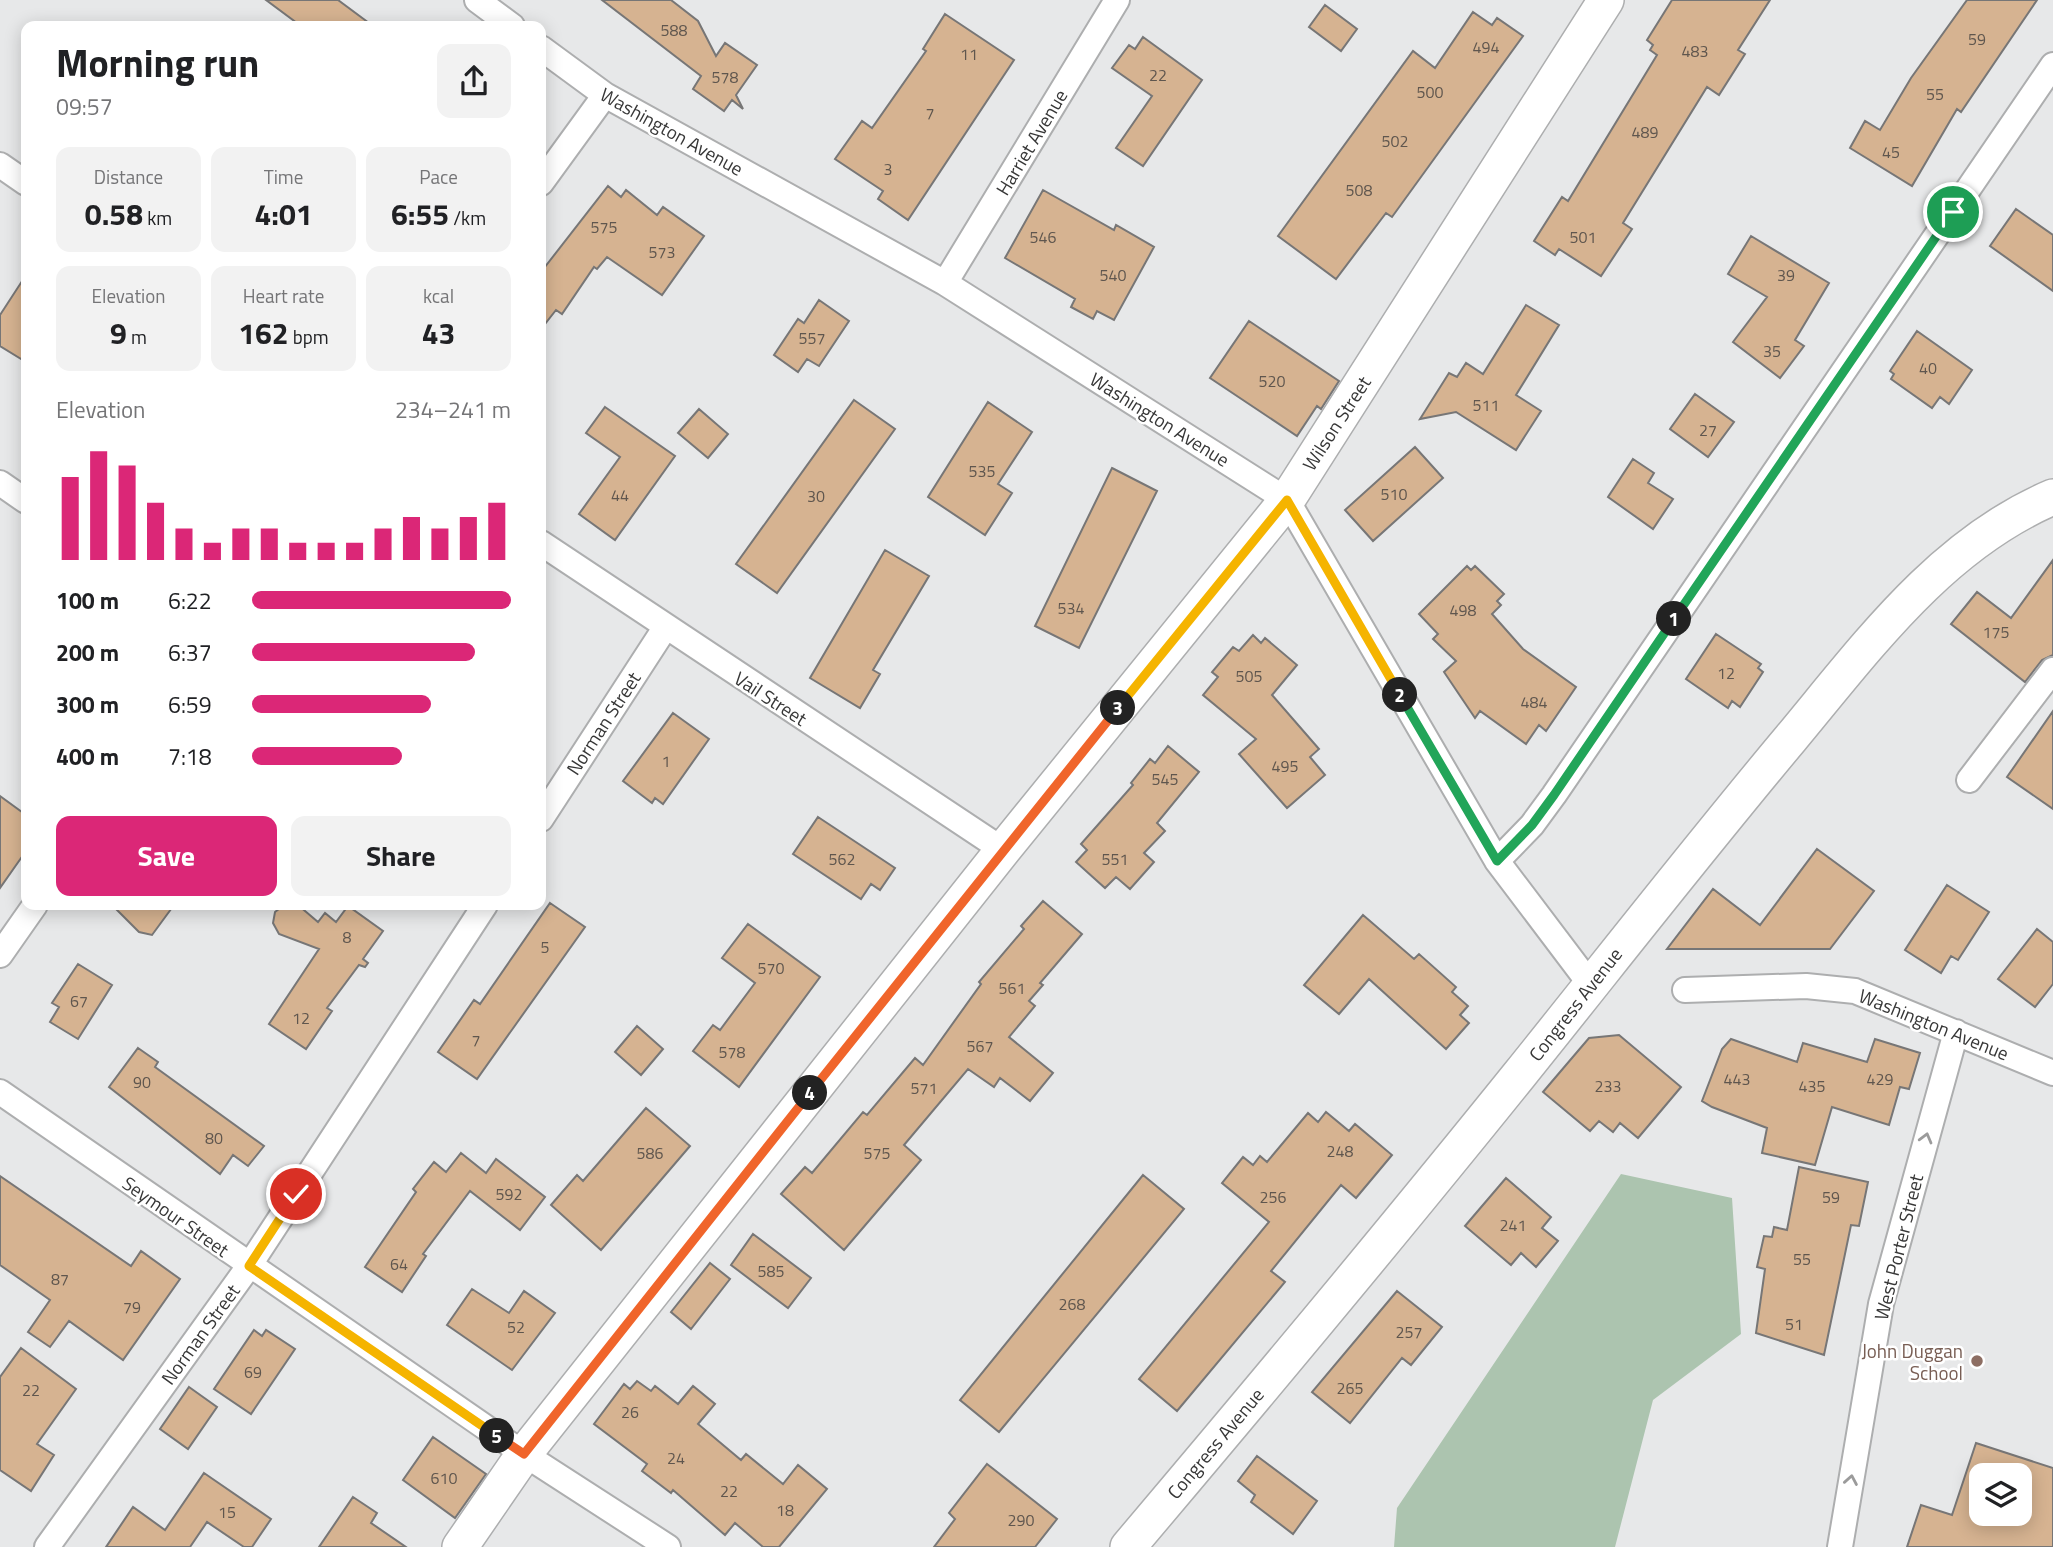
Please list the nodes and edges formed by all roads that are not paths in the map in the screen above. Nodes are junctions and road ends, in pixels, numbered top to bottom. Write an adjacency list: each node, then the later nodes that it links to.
1 (477, 0): 4 (street)
2 (1117, 0): 11 (street, Harriet Avenue)
3 (1596, 3): 15 (street, Wilson Street)
4 (505, 21)
5 (546, 52): 7 (street, Washington Avenue)
6 (2053, 65): 22 (street)
7 (605, 95): 9 (street); 11 (street, Washington Avenue)
8 (0, 164): 10 (street)
9 (546, 176)
10 (21, 179)
11 (945, 283): 15 (street, Washington Avenue)
12 (0, 483): 13 (street)
13 (21, 497)
14 (2053, 497): 26 (street, Congress Avenue)
15 (1287, 500): 21 (street, Wilson Street); 22 (street, Washington Avenue)
16 (546, 546): 17 (street, Vail Street)
17 (665, 628): 20 (street, Norman Street); 21 (street, Vail Street)
18 (2053, 670): 19 (street)
19 (1969, 780)
20 (546, 810)
21 (1003, 850): 32 (street, Wilson Street)
22 (1497, 861): 26 (street, Washington Avenue)
23 (32, 910): 25 (street)
24 (482, 910): 31 (street, Norman Street)
25 (0, 955)
26 (1590, 984): 36 (street, Congress Avenue)
27 (1685, 990): 28 (street, Washington Avenue)
28 (1956, 1032): 29 (street, Washington Avenue); 37 (street, West Porter Street, one-way to 28)
29 (2051, 1069)
30 (0, 1092): 31 (street, Seymour Street)
31 (249, 1266): 32 (street, Seymour Street); 33 (street, Norman Street)
32 (524, 1454): 34 (street, Wilson Street); 35 (street, Seymour Street)
33 (47, 1547)
34 (460, 1547)
35 (668, 1547)
36 (1128, 1547)
37 (1840, 1547)

